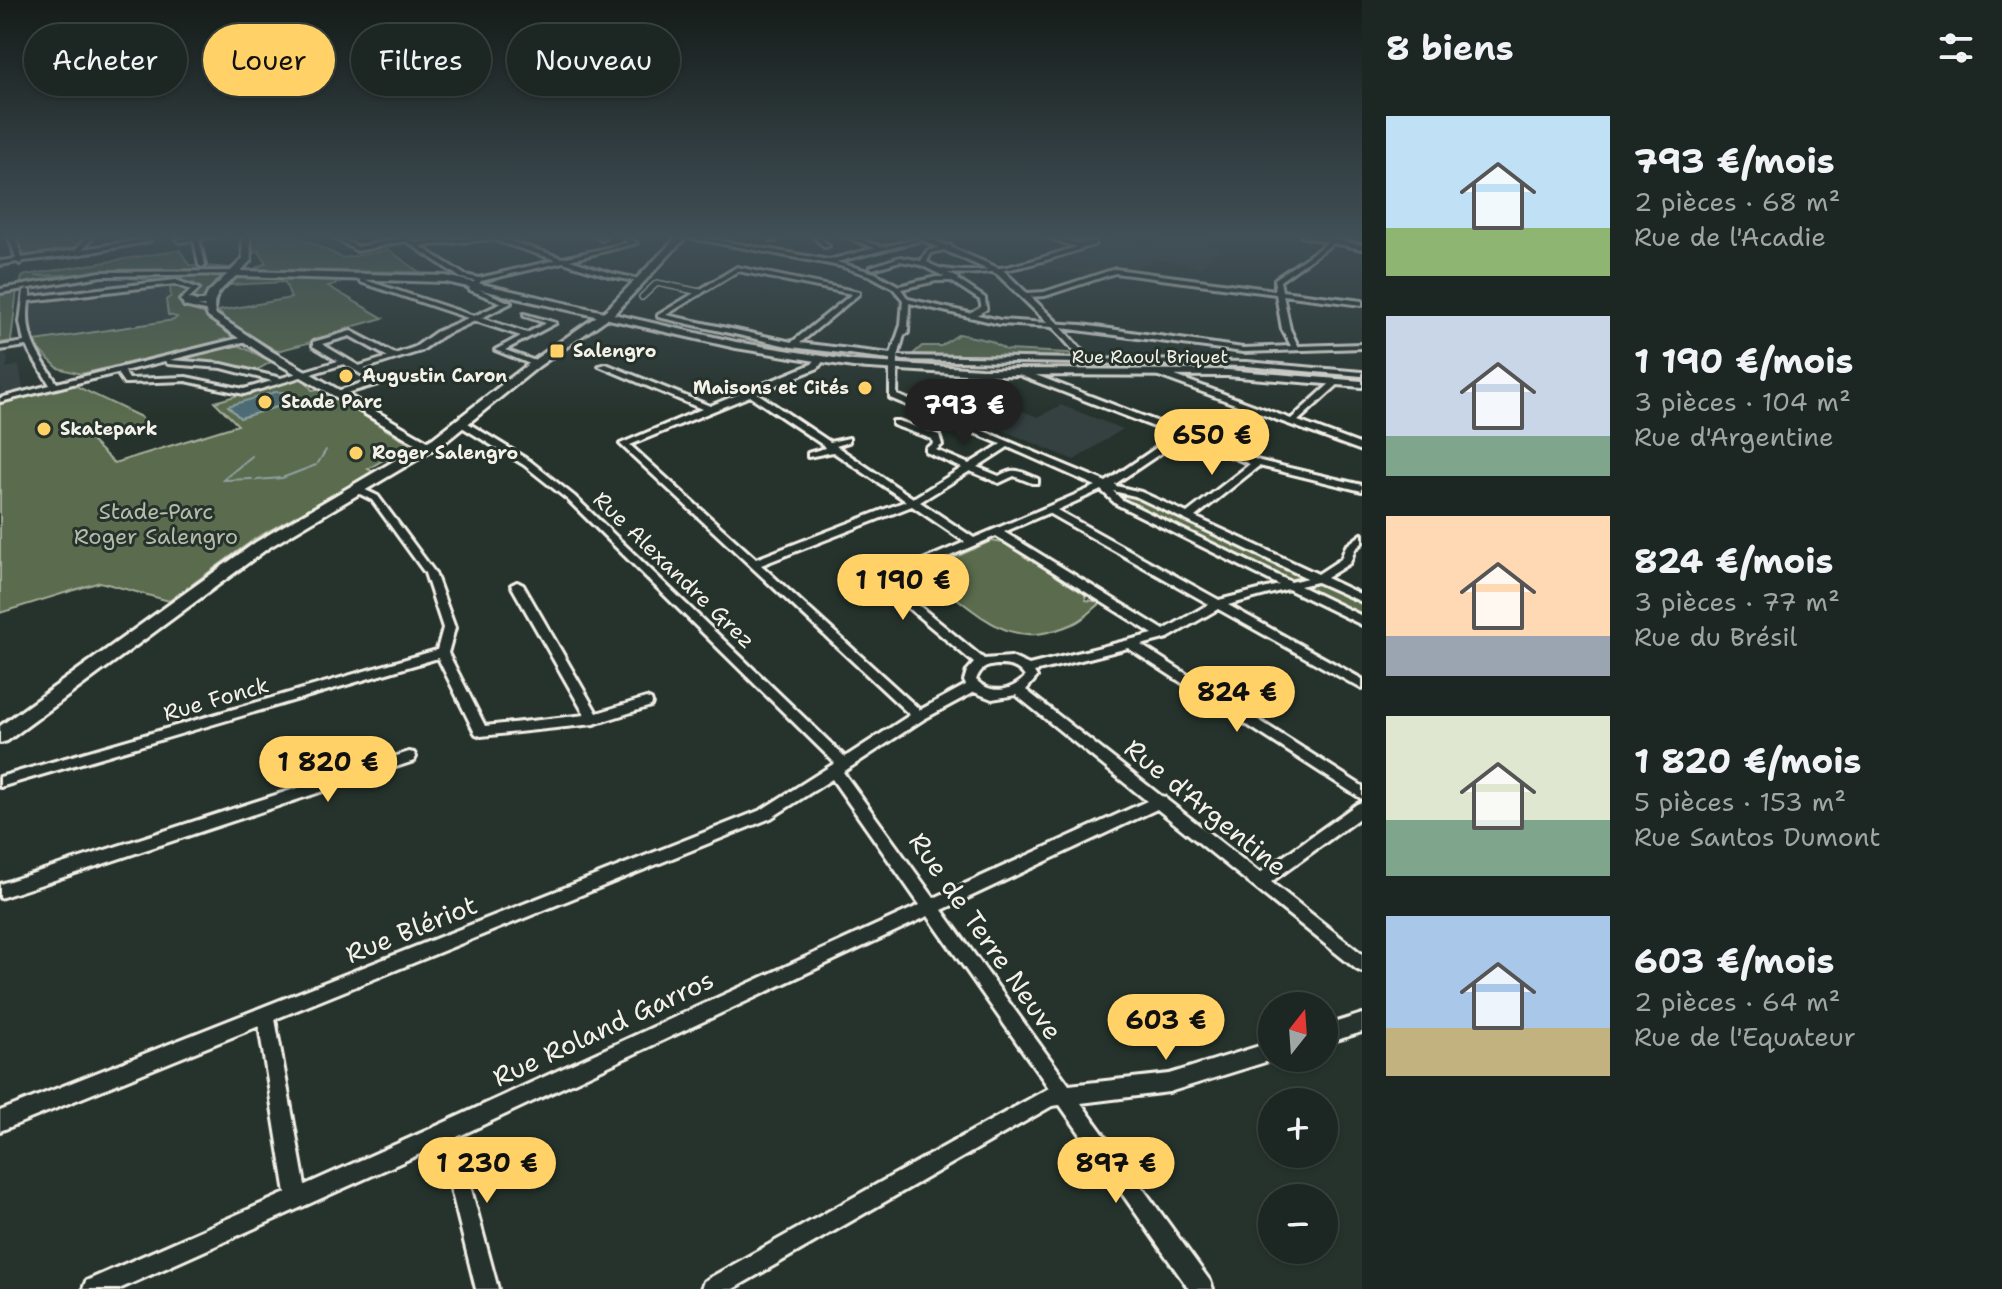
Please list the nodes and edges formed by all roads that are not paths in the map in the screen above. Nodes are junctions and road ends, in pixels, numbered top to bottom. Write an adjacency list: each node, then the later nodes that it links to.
1 (47, 296): 15 (street)
2 (190, 296): 16 (street)
3 (216, 296): 19 (street)
4 (407, 296): 24 (street)
5 (492, 296): 24 (street)
6 (533, 296): 22 (street, Rue Raoul Briquet)
7 (625, 296): 22 (main road)
8 (693, 296): 29 (street)
9 (853, 296): 29 (street)
10 (903, 296): 17 (street)
11 (977, 296): 20 (street)
12 (1028, 296): 25 (street)
13 (1280, 296): 32 (street)
14 (1305, 296): 18 (street)
15 (26, 299): 28 (street)
16 (185, 300): 19 (street)
17 (906, 300): 23 (street); 38 (street)
18 (1362, 303)
19 (208, 306): 27 (street)
20 (984, 308): 23 (street)
21 (526, 315): 26 (street)
22 (607, 315): 34 (street, Rue Raoul Briquet); 39 (main road)
23 (971, 315): 25 (street)
24 (473, 318): 26 (street); 33 (street)
25 (1056, 326): 32 (street); 35 (street)
26 (528, 336): 39 (street)
27 (244, 339): 37 (street); 45 (street)
28 (26, 342): 30 (street); 50 (street)
29 (792, 345): 38 (street)
30 (0, 346)
31 (1362, 346): 32 (street)
32 (1296, 349)
33 (394, 357): 36 (street); 41 (street)
34 (820, 360): 38 (street, Rue Raoul Briquet); 51 (street)
35 (1086, 360): 38 (street); 46 (street)
36 (345, 361): 41 (street); 45 (street)
37 (151, 363): 42 (street); 47 (street)
38 (898, 363): 43 (street, Rue Raoul Briquet); 62 (street)
39 (535, 364): 56 (main road)
40 (603, 366): 55 (street)
41 (358, 369): 52 (street)
42 (119, 370): 47 (street); 50 (street)
43 (1022, 373): 44 (street, Rue Raoul Briquet); 59 (street)
44 (1159, 373): 48 (street, Rue Raoul Briquet); 54 (street)
45 (304, 374): 47 (street); 52 (street)
46 (1362, 374)
47 (283, 381)
48 (1338, 381): 49 (street, Rue Raoul Briquet); 58 (street)
49 (1362, 384)
50 (55, 386): 53 (street)
51 (750, 392): 55 (street); 64 (street)
52 (337, 394): 63 (street)
53 (0, 400)
54 (1251, 408): 58 (street); 61 (street)
55 (704, 410): 79 (street)
56 (460, 422): 63 (main road); 99 (street, Rue Alexandre Grez)
57 (896, 423): 68 (street)
58 (1291, 423): 65 (street)
59 (1181, 435): 61 (street); 70 (street)
60 (846, 440): 64 (street)
61 (1200, 442): 67 (street)
62 (1009, 443): 68 (street); 70 (street)
63 (429, 447): 72 (main road)
64 (830, 447): 66 (street); 73 (street)
65 (1362, 448)
66 (811, 455)
67 (1257, 463): 71 (street); 75 (street)
68 (969, 467): 69 (street); 73 (street)
69 (1035, 481)
70 (1107, 486): 74 (street); 75 (street); 82 (street)
71 (1362, 488)
72 (357, 489): 88 (street); 97 (main road)
73 (913, 502): 78 (street); 79 (street)
74 (1048, 509): 76 (street); 84 (street)
75 (1189, 517): 80 (street)
76 (996, 532): 78 (street); 86 (street)
77 (1362, 537): 80 (street)
78 (973, 542): 89 (street)
79 (753, 564): 95 (street)
80 (1319, 578): 82 (street); 83 (street)
81 (517, 585): 96 (street)
82 (1290, 587): 84 (street); 85 (street)
83 (1362, 599)
84 (1218, 604): 86 (street); 91 (street)
85 (1362, 621)
86 (1164, 635): 87 (street)
87 (1131, 644): 90 (street); 101 (street)
88 (442, 653): 96 (street); 100 (street, Rue Fonck)
89 (982, 663): 90 (street); 92 (street)
90 (1028, 669): 93 (street)
91 (1362, 685)
92 (973, 687): 93 (street); 95 (street, Rue Blériot)
93 (1018, 690): 102 (street, Rue d'Argentine)
94 (646, 703): 96 (street)
95 (919, 716): 99 (street, Rue Blériot)
96 (594, 719)
97 (0, 736)
98 (409, 757): 105 (street)
99 (840, 768): 106 (street, Rue de Terre Neuve); 108 (street, Rue Blériot)
100 (0, 782)
101 (1362, 793)
102 (1160, 801): 104 (street, Rue d'Argentine); 106 (street, Rue Roland Garros)
103 (1362, 808): 104 (street)
104 (1258, 883): 107 (street, Rue d'Argentine)
105 (0, 891)
106 (932, 907): 112 (street, Rue de Terre Neuve); 114 (street, Rue Roland Garros)
107 (1362, 964)
108 (266, 1016): 113 (street, Rue Blériot); 115 (street)
109 (1362, 1023): 110 (street)
110 (1338, 1031)
111 (1258, 1055): 112 (street)
112 (1065, 1095): 118 (street); 119 (street, Rue de Terre Neuve)
113 (0, 1121)
114 (446, 1132): 115 (street, Rue Roland Garros); 117 (street)
115 (297, 1198): 116 (street, Rue Roland Garros)
116 (104, 1287)
117 (487, 1289)
118 (712, 1289)
119 (1202, 1289)

